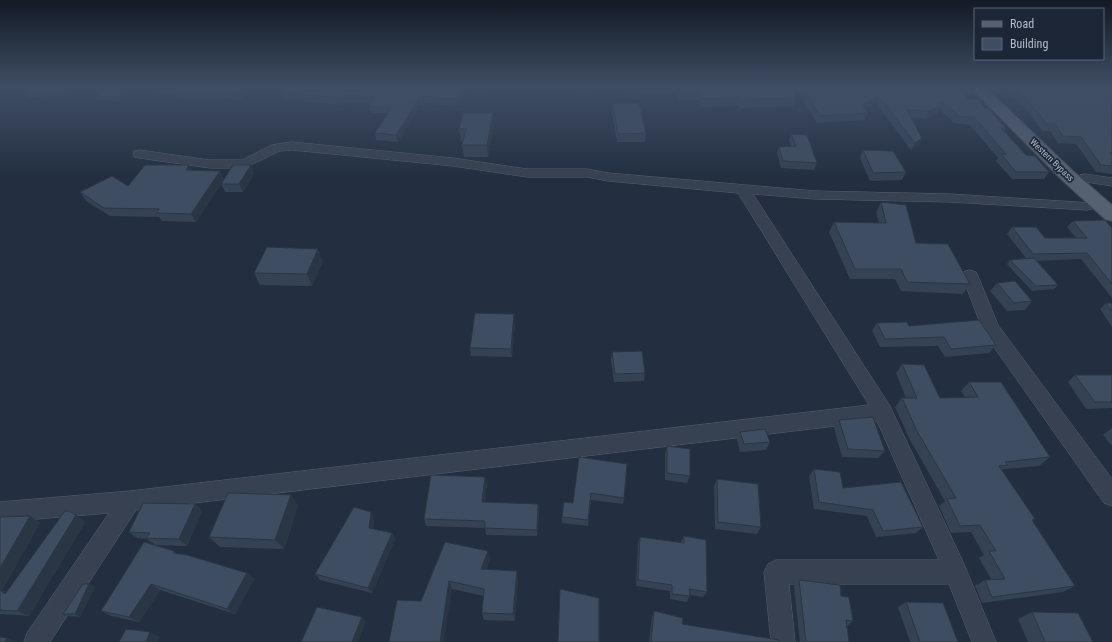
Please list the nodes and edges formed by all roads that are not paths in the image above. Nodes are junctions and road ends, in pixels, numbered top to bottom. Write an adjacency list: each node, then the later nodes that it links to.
1 (1007, 117): 7 (main road, Western Bypass)
2 (139, 154): 5 (street)
3 (1085, 178): 4 (street)
4 (1112, 182)
5 (743, 189): 6 (street); 9 (street)
6 (1087, 206)
7 (1112, 215)
8 (970, 276): 10 (street)
9 (883, 412): 11 (street); 13 (street)
10 (1112, 496)
11 (130, 501): 12 (street); 14 (street)
12 (0, 512)
13 (956, 572): 15 (street); 16 (street)
14 (36, 642)
15 (783, 642)
16 (984, 642)

